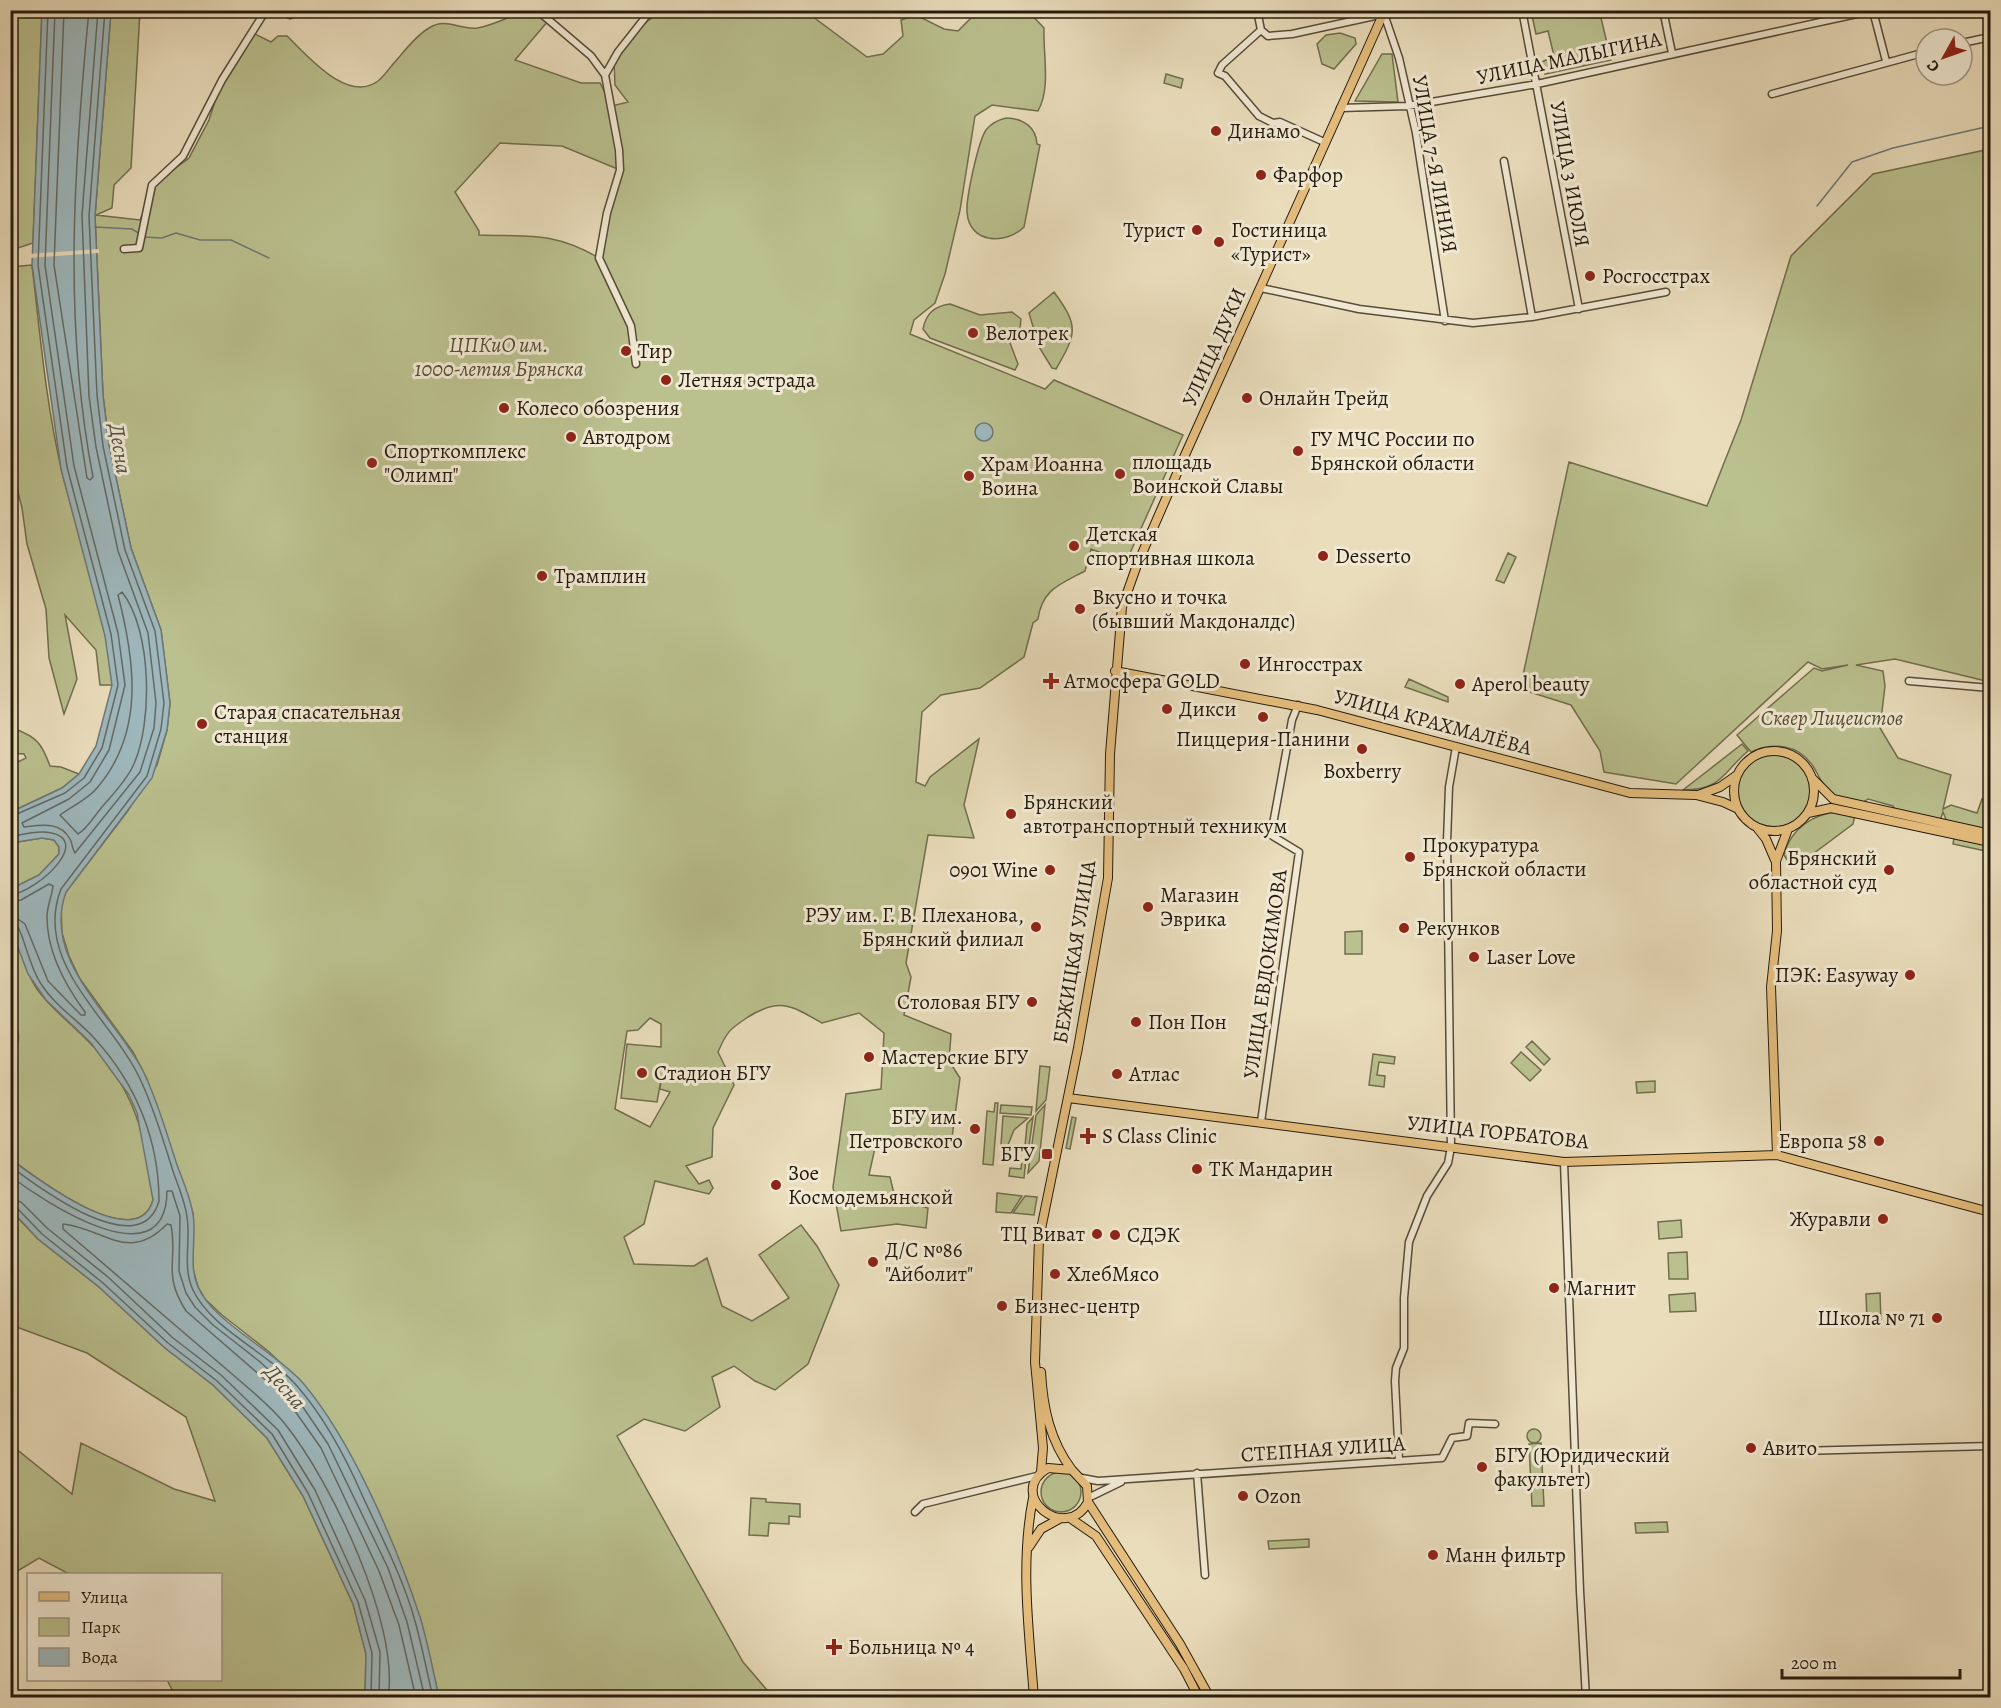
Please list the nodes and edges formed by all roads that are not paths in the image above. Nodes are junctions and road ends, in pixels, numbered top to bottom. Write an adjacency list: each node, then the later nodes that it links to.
1 (266, 10): 24 (street)
2 (284, 10): 3 (street)
3 (300, 10)
4 (537, 10): 17 (street)
5 (651, 10): 17 (street)
6 (1257, 10): 11 (street)
7 (1522, 10): 18 (street, УЛИЦА 3 ИЮЛЯ)
8 (1663, 10): 14 (street)
9 (1874, 11): 14 (street, УЛИЦА МАЛЫГИНА); 16 (street, УЛИЦА МАЛЫГИНА)
10 (1384, 12): 11 (street); 20 (street, УЛИЦА 7-Я ЛИНИЯ); 21 (main road, УЛИЦА ДУКИ)
11 (1261, 30): 22 (street)
12 (1990, 38): 13 (street)
13 (1974, 41)
14 (1672, 53): 18 (street, УЛИЦА МАЛЫГИНА)
15 (1914, 55): 16 (street)
16 (1886, 61): 19 (street)
17 (605, 75): 30 (street)
18 (1537, 84): 20 (street, УЛИЦА МАЛЫГИНА); 27 (street, УЛИЦА 3 ИЮЛЯ)
19 (1772, 94)
20 (1408, 106): 21 (street, УЛИЦА МАЛЫГИНА); 29 (street, УЛИЦА 7-Я ЛИНИЯ)
21 (1340, 108): 22 (main road, УЛИЦА ДУКИ)
22 (1324, 142): 25 (main road, УЛИЦА ДУКИ)
23 (1504, 161): 28 (street)
24 (124, 249)
25 (1261, 288): 29 (street); 31 (main road, УЛИЦА ДУКИ)
26 (1666, 292): 27 (street)
27 (1578, 309): 28 (street)
28 (1532, 317): 29 (street)
29 (1445, 321)
30 (636, 364)
31 (1165, 502): 32 (main road, БЕЖИЦКАЯ УЛИЦА)
32 (1115, 671): 35 (main road, УЛИЦА КРАХМАЛЁВА); 48 (main road, БЕЖИЦКАЯ УЛИЦА)
33 (1909, 681): 34 (street)
34 (1990, 688)
35 (1298, 705): 36 (main road, УЛИЦА КРАХМАЛЁВА); 49 (street, УЛИЦА ЕВДОКИМОВА)
36 (1456, 747): 39 (main road, УЛИЦА КРАХМАЛЁВА); 50 (street)
37 (1737, 775): 38 (main road); 39 (main road); 41 (main road)
38 (1812, 778): 40 (main road); 42 (main road)
39 (1696, 795): 41 (main road, УЛИЦА КРАХМАЛЁВА)
40 (1832, 803): 42 (main road); 45 (main road); 46 (main road)
41 (1738, 809): 43 (main road, УЛИЦА КРАХМАЛЁВА)
42 (1808, 813): 44 (main road)
43 (1757, 828): 44 (main road); 47 (main road, УЛИЦА КРАХМАЛЁВА)
44 (1788, 829): 47 (main road)
45 (1990, 834)
46 (1990, 842)
47 (1776, 861): 51 (main road)
48 (1068, 1098): 49 (main road, УЛИЦА ГОРБАТОВА); 54 (main road, БЕЖИЦКАЯ УЛИЦА)
49 (1262, 1122): 50 (main road, УЛИЦА ГОРБАТОВА)
50 (1451, 1147): 52 (main road, УЛИЦА ГОРБАТОВА); 58 (street)
51 (1777, 1155): 52 (main road, УЛИЦА ГОРБАТОВА); 53 (main road, УЛИЦА ГОРБАТОВА)
52 (1564, 1162): 74 (street)
53 (1990, 1212)
54 (1037, 1304): 59 (main road); 61 (main road)
55 (1495, 1424): 58 (street, СТЕПНАЯ УЛИЦА)
56 (1990, 1446): 57 (street)
57 (1799, 1452)
58 (1399, 1461): 60 (street, СТЕПНАЯ УЛИЦА)
59 (1072, 1470): 61 (main road); 62 (main road)
60 (1197, 1473): 63 (street, СТЕПНАЯ УЛИЦА); 70 (street)
61 (1039, 1474): 64 (street); 65 (main road)
62 (1082, 1478): 63 (street, СТЕПНАЯ УЛИЦА); 66 (main road)
63 (1130, 1478): 66 (street)
64 (1014, 1483): 65 (street); 67 (street)
65 (1033, 1494): 68 (main road); 69 (main road)
66 (1089, 1499): 68 (main road); 73 (main road)
67 (915, 1512)
68 (1066, 1518): 69 (main road); 72 (main road)
69 (1028, 1554): 71 (main road)
70 (1205, 1575)
71 (1034, 1698)
72 (1199, 1698)
73 (1210, 1698)
74 (1587, 1698)

